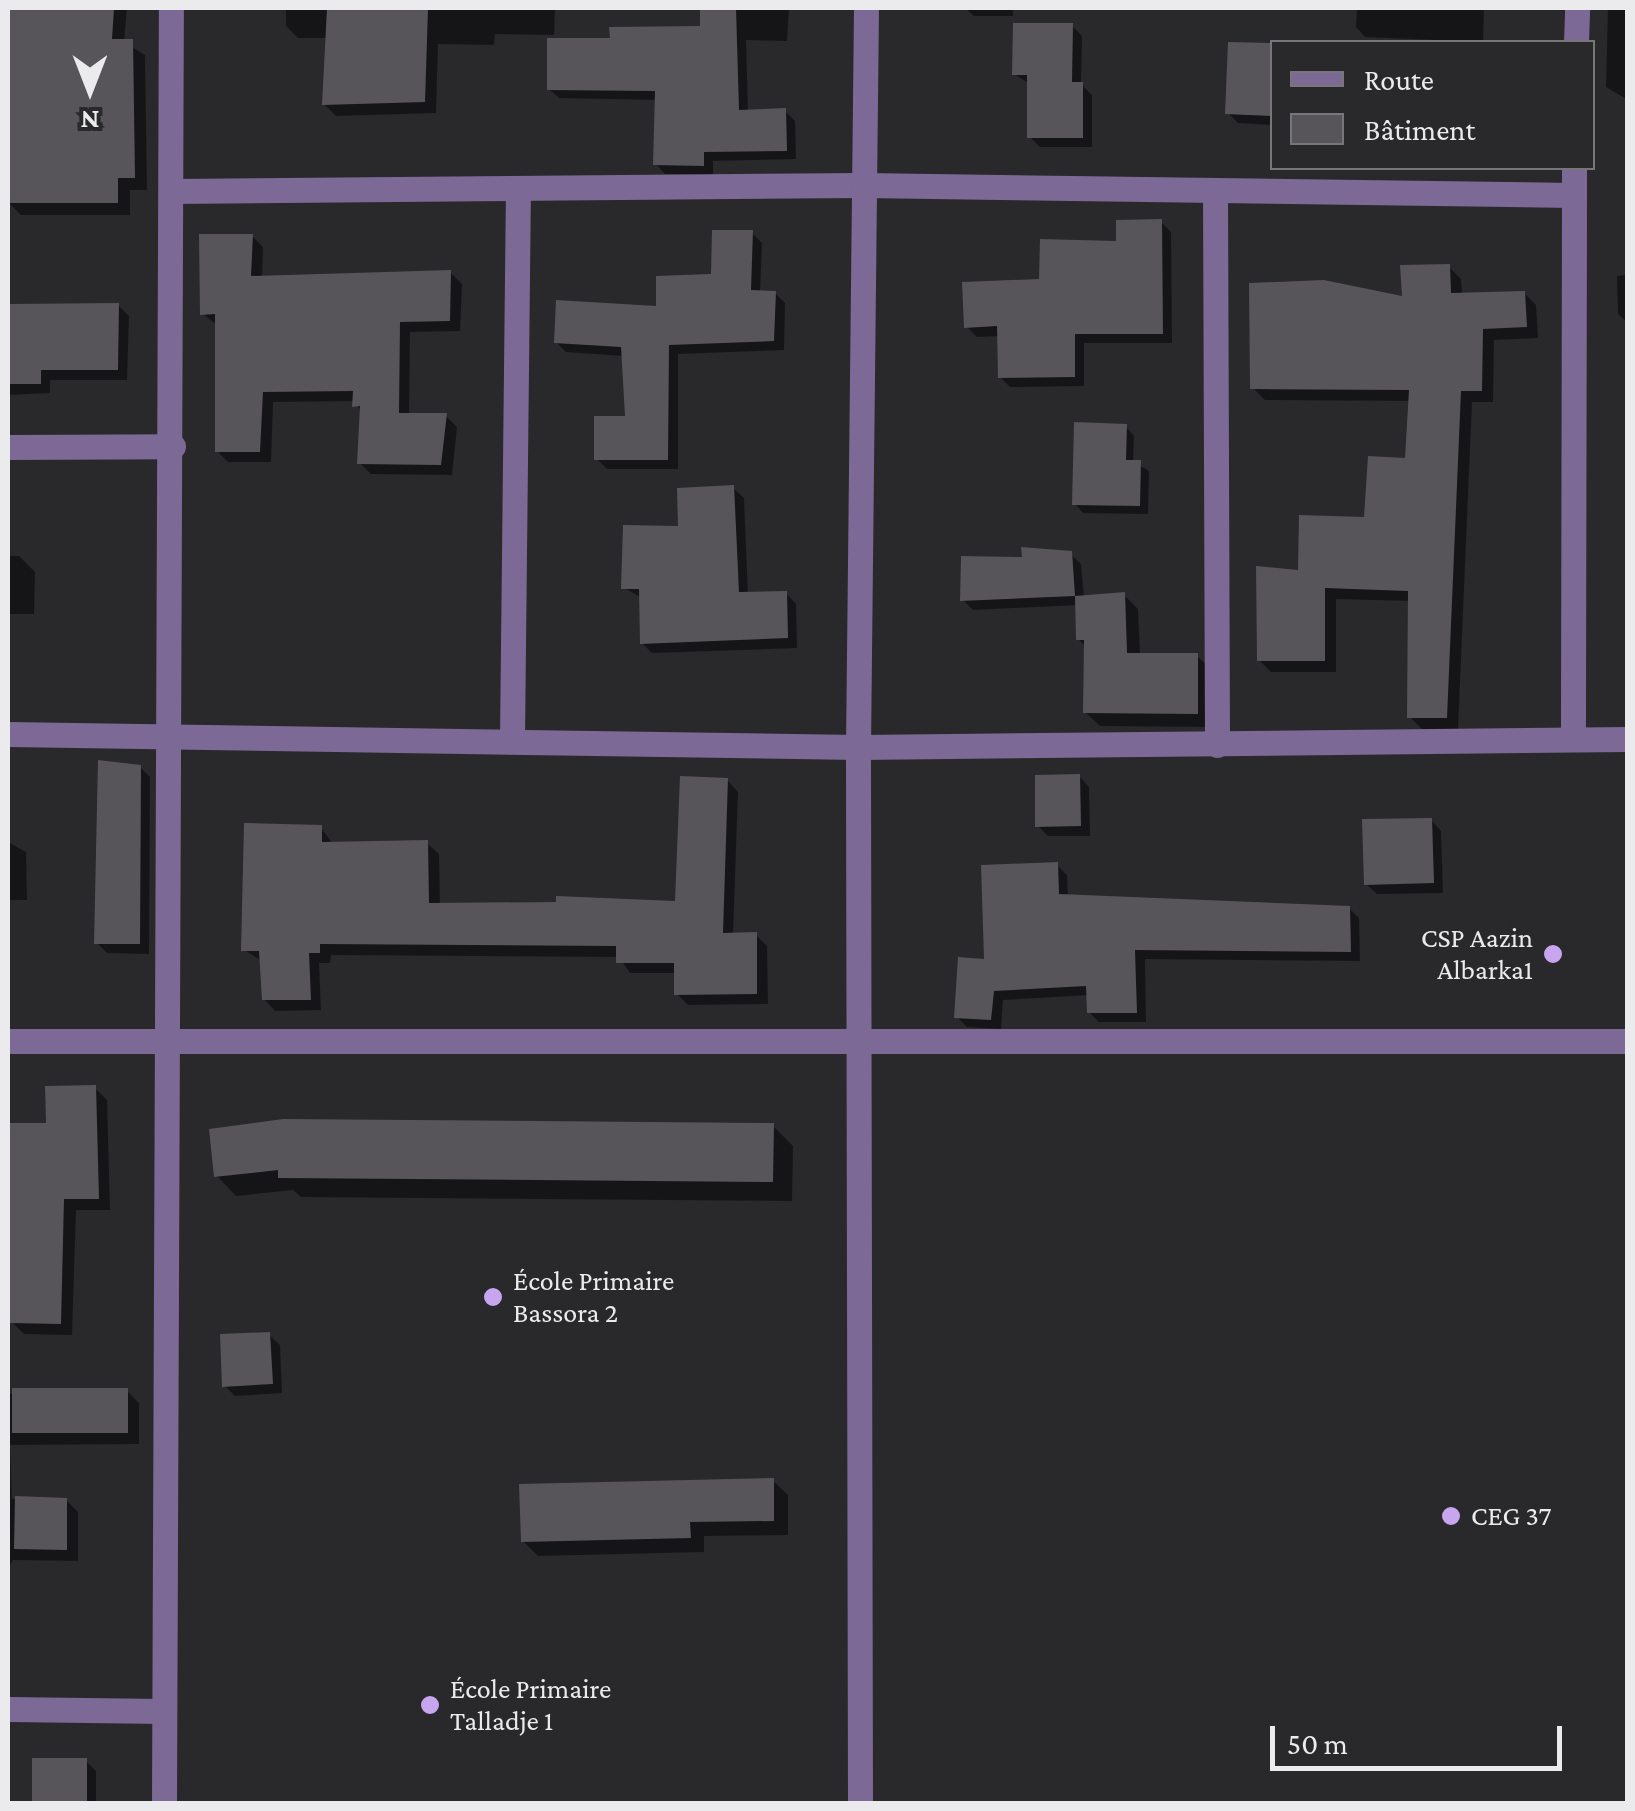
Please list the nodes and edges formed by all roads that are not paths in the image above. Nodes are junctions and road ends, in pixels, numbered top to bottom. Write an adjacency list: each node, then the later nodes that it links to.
1 (171, 8): 8 (street)
2 (866, 8): 6 (street)
3 (1577, 8): 4 (street)
4 (1576, 40)
5 (1574, 170): 10 (street)
6 (863, 185): 7 (street); 9 (street); 19 (street)
7 (518, 188): 8 (street); 17 (street)
8 (173, 192): 11 (street)
9 (1216, 192): 10 (street); 18 (street)
10 (1574, 195): 15 (street)
11 (173, 446): 12 (street); 14 (street)
12 (8, 447)
13 (8, 734): 14 (street)
14 (169, 736): 17 (street); 21 (street)
15 (1573, 739): 16 (street); 18 (street)
16 (1628, 739)
17 (512, 740): 19 (street)
18 (1218, 745): 19 (street)
19 (858, 746): 22 (street)
20 (8, 1041): 21 (street)
21 (163, 1041): 22 (street); 25 (street)
22 (858, 1041): 23 (street); 27 (street)
23 (1628, 1041)
24 (8, 1710): 25 (street)
25 (164, 1711): 26 (street)
26 (164, 1804)
27 (860, 1804)

